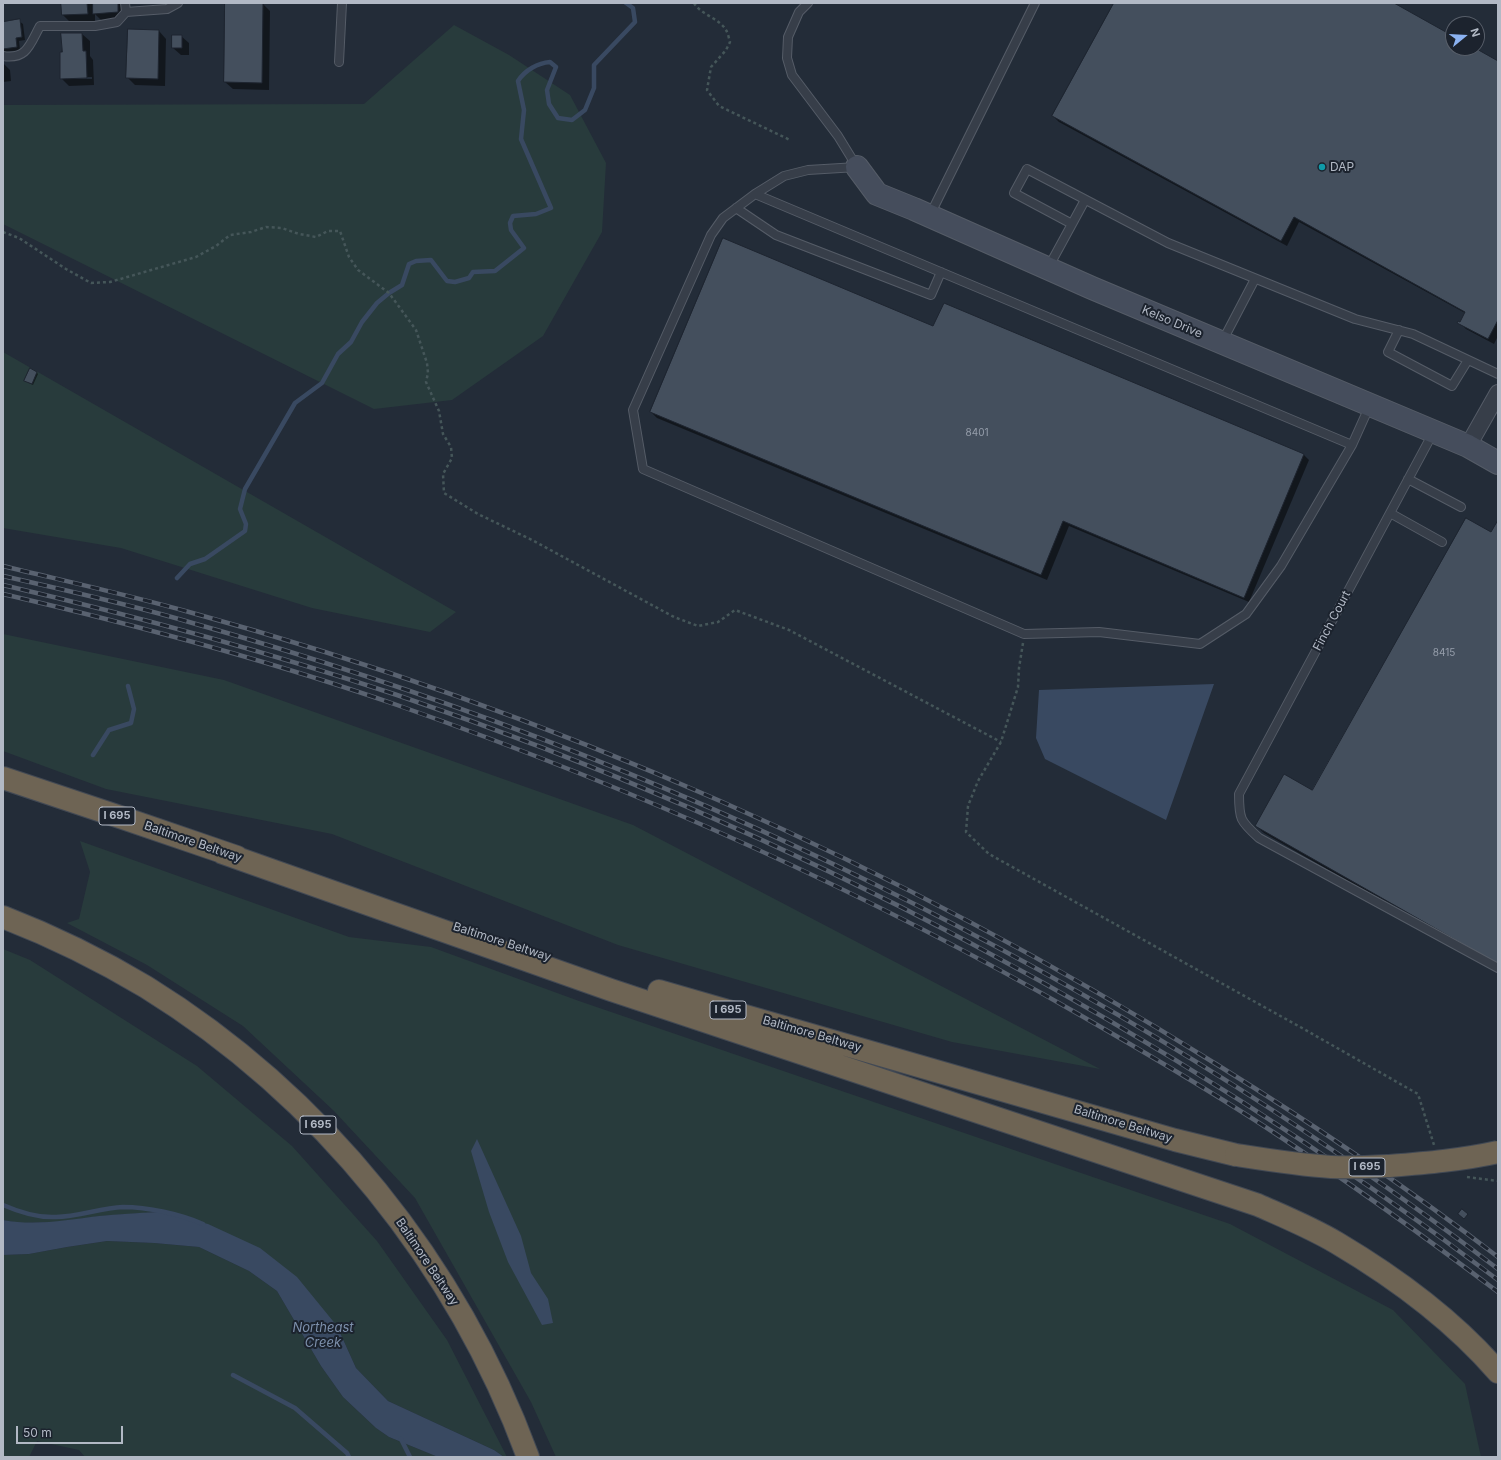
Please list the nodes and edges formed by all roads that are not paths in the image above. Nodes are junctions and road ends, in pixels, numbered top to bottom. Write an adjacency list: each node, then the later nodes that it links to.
1 (125, 3): 6 (lane)
2 (178, 3): 6 (lane)
3 (342, 3): 8 (lane)
4 (808, 3): 9 (lane)
5 (1035, 3): 13 (lane)
6 (126, 12): 7 (lane)
7 (3, 56)
8 (339, 62)
9 (857, 168): 10 (lane); 13 (street, Kelso Drive)
10 (755, 194): 12 (lane); 16 (lane)
11 (1085, 200): 14 (lane); 14 (lane); 17 (lane)
12 (736, 208): 16 (lane); 25 (lane)
13 (929, 216): 15 (street, Kelso Drive)
14 (1072, 224): 15 (lane)
15 (1048, 268): 19 (street, Kelso Drive)
16 (941, 272): 25 (lane)
17 (1255, 278): 18 (lane); 19 (lane)
18 (1399, 330): 20 (lane); 20 (lane)
19 (1221, 342): 23 (street, Kelso Drive)
20 (1468, 360): 21 (lane)
21 (1498, 374)
22 (1498, 393): 26 (street)
23 (1370, 404): 24 (street, Kelso Drive); 25 (lane)
24 (1434, 432): 26 (street, Kelso Drive); 28 (lane, Finch Court)
25 (1352, 445)
26 (1468, 446): 27 (street, Kelso Drive)
27 (1498, 463)
28 (1408, 479): 29 (lane); 30 (lane, Finch Court)
29 (1461, 507)
30 (1390, 513): 31 (lane); 35 (lane, Finch Court)
31 (1442, 542)
32 (3, 778): 33 (highway, Baltimore Beltway / I 695)
33 (223, 853): 36 (highway, Baltimore Beltway / I 695, bridge); 37 (highway)
34 (3, 917): 38 (highway, Baltimore Beltway / I 695)
35 (1498, 968)
36 (1498, 1152)
37 (1498, 1372)
38 (525, 1450)

